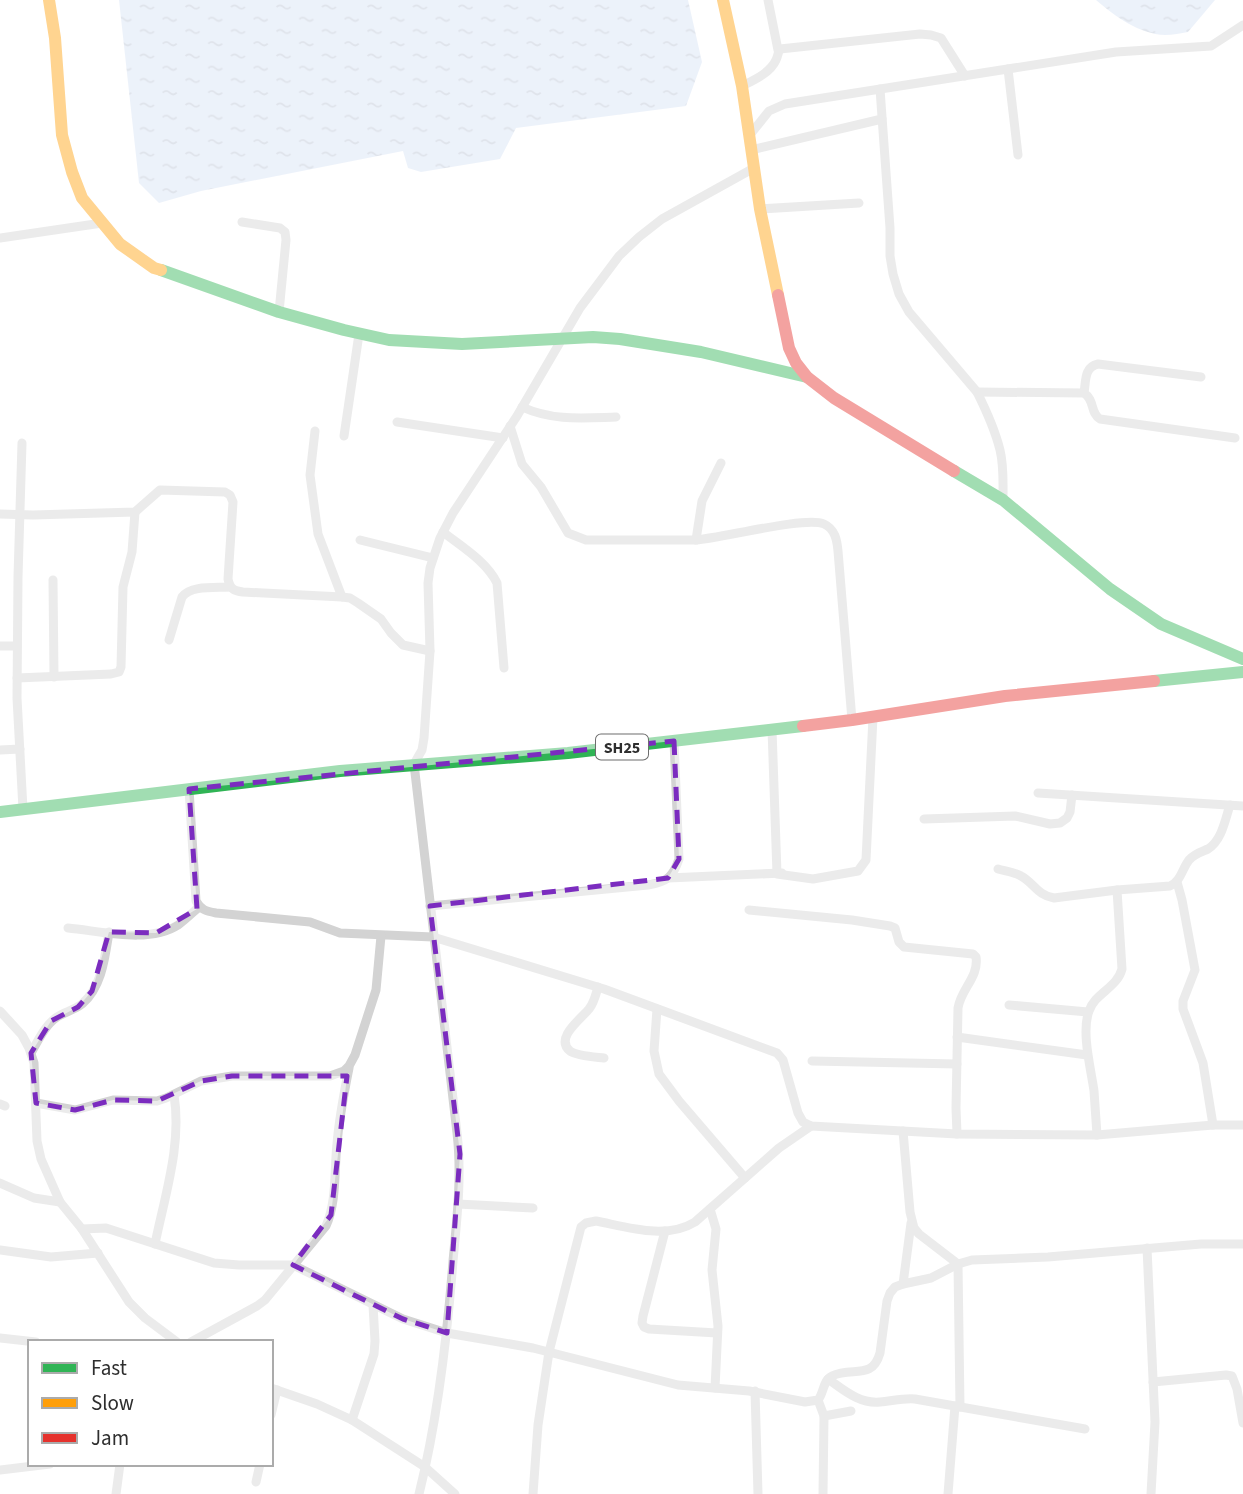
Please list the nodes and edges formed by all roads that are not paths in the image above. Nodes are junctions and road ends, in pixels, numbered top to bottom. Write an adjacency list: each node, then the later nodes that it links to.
1 (49, 0): 18 (main road)
2 (723, 0): 8 (main road)
3 (768, 0): 5 (street)
4 (1243, 25): 6 (street)
5 (778, 50): 7 (street); 8 (street)
6 (1008, 69): 7 (street); 13 (street)
7 (965, 76): 9 (street)
8 (742, 86): 11 (main road)
9 (880, 89): 10 (street); 11 (street)
10 (882, 119): 12 (street); 25 (street)
11 (748, 136): 12 (main road)
12 (751, 150): 14 (main road)
13 (1018, 155)
14 (754, 168): 16 (main road); 22 (street)
15 (859, 203): 16 (street)
16 (760, 209): 23 (main road)
17 (242, 222): 20 (street)
18 (102, 223): 19 (street); 20 (main road)
19 (0, 238)
20 (279, 312): 21 (main road)
21 (359, 334): 22 (main road); 32 (street)
22 (562, 339): 23 (main road); 27 (street)
23 (807, 377): 37 (main road)
24 (1201, 377): 26 (street)
25 (977, 392): 26 (street); 37 (street)
26 (1084, 393): 34 (street)
27 (522, 407): 28 (street); 30 (street)
28 (616, 417)
29 (397, 422): 33 (street)
30 (510, 426): 33 (street); 43 (street)
31 (315, 431): 47 (street)
32 (344, 436)
33 (503, 438): 41 (street)
34 (1234, 438)
35 (22, 443): 40 (street)
36 (721, 463): 43 (street)
37 (1003, 500): 52 (main road)
38 (135, 512): 40 (street); 46 (street); 55 (street)
39 (0, 514): 40 (street)
40 (20, 514): 50 (street)
41 (443, 532): 44 (street); 53 (street)
42 (359, 540): 44 (street)
43 (696, 540): 58 (street)
44 (433, 558): 51 (street)
45 (53, 580): 55 (street)
46 (230, 587): 47 (street); 48 (street)
47 (342, 597): 51 (street)
48 (169, 640)
49 (0, 646): 50 (street)
50 (17, 646): 56 (street)
51 (430, 651): 63 (street)
52 (1243, 659)
53 (504, 668)
54 (1243, 672): 57 (main road, SH25)
55 (54, 677): 56 (street)
56 (17, 678): 61 (street)
57 (873, 717): 58 (main road, SH25); 74 (street)
58 (852, 720): 59 (main road, SH25)
59 (772, 729): 60 (main road, SH25); 74 (street)
60 (674, 741): 63 (main road, SH25); 75 (street)
61 (20, 749): 62 (street); 69 (street)
62 (0, 750)
63 (414, 764): 64 (main road, SH25); 78 (street)
64 (189, 789): 69 (main road, SH25); 79 (street)
65 (1038, 793): 66 (street)
66 (1072, 795): 67 (street); 71 (street)
67 (1230, 805): 68 (street); 76 (street)
68 (1243, 806)
69 (23, 809): 70 (main road, SH25)
70 (0, 812)
71 (924, 819)
72 (998, 869): 77 (street)
73 (797, 873): 74 (street)
74 (777, 874): 75 (street)
75 (668, 878): 78 (street)
76 (1177, 882): 77 (street); 99 (street)
77 (1117, 890): 89 (street)
78 (430, 906): 84 (street)
79 (199, 907): 82 (street); 83 (street)
80 (749, 909): 90 (street)
81 (68, 928): 82 (street)
82 (109, 932): 91 (street)
83 (381, 936): 84 (street); 96 (street)
84 (433, 937): 85 (street); 108 (street)
85 (598, 987): 87 (street); 93 (street)
86 (1009, 1004): 89 (street)
87 (657, 1009): 101 (street); 105 (street)
88 (0, 1011): 91 (street)
89 (1088, 1012): 92 (street)
90 (957, 1037): 92 (street); 95 (street)
91 (31, 1053): 98 (street)
92 (1087, 1055): 104 (street)
93 (604, 1058)
94 (812, 1061): 95 (street)
95 (957, 1064): 103 (street)
96 (349, 1066): 97 (street); 120 (street)
97 (174, 1095): 98 (street); 114 (street)
98 (36, 1103): 107 (street)
99 (1213, 1125): 100 (street); 104 (street)
100 (1243, 1125)
101 (811, 1126): 102 (street); 105 (street)
102 (903, 1131): 103 (street); 111 (street)
103 (957, 1134): 104 (street)
104 (1097, 1135)
105 (745, 1178): 110 (street)
106 (0, 1182): 107 (street)
107 (60, 1202): 112 (street)
108 (458, 1204): 109 (street); 123 (street)
109 (533, 1208)
110 (709, 1209): 113 (street); 124 (street)
111 (911, 1220): 119 (street); 121 (street)
112 (82, 1229): 114 (street); 118 (street)
113 (665, 1231): 124 (street); 129 (street)
114 (155, 1244): 120 (street)
115 (1243, 1244): 116 (street)
116 (1147, 1248): 119 (street); 131 (street)
117 (0, 1251): 118 (street)
118 (98, 1253): 126 (street)
119 (958, 1264): 121 (street); 136 (street)
120 (293, 1265): 122 (street); 127 (street)
121 (903, 1284): 130 (street)
122 (373, 1305): 123 (street); 139 (street)
123 (447, 1333): 129 (street); 145 (street)
124 (717, 1333): 132 (street)
125 (0, 1338): 128 (street)
126 (174, 1340)
127 (195, 1340)
128 (28, 1341)
129 (549, 1352): 132 (street); 151 (street)
130 (828, 1379): 135 (street); 136 (street)
131 (1153, 1382): 140 (street); 155 (street)
132 (715, 1388): 134 (street)
133 (274, 1389): 139 (street)
134 (755, 1391): 135 (street); 152 (street)
135 (818, 1400): 138 (street)
136 (957, 1407): 141 (street); 154 (street)
137 (851, 1411): 138 (street)
138 (824, 1416): 153 (street)
139 (352, 1420): 145 (street)
140 (1243, 1421)
141 (1085, 1429)
142 (33, 1466): 146 (street)
143 (120, 1466): 148 (street)
144 (260, 1466): 147 (street)
145 (425, 1467): 149 (street); 150 (street)
146 (0, 1470)
147 (256, 1482)
148 (116, 1494)
149 (419, 1494)
150 (456, 1494)
151 (533, 1494)
152 (758, 1494)
153 (823, 1494)
154 (948, 1494)
155 (1151, 1494)

